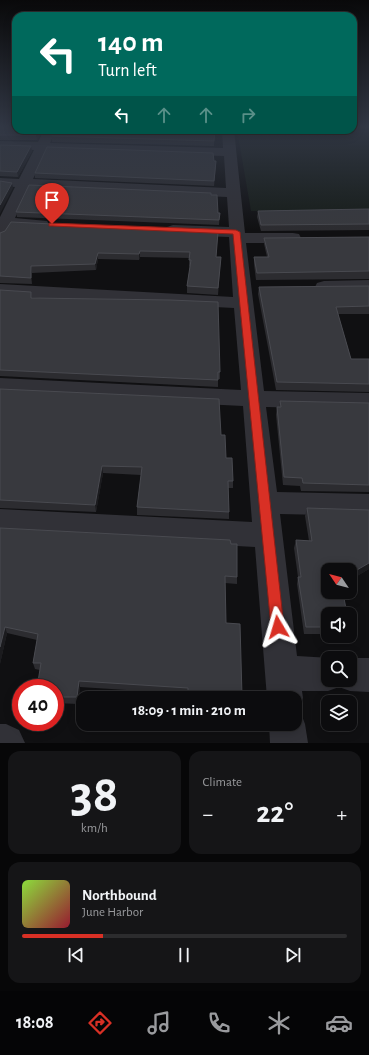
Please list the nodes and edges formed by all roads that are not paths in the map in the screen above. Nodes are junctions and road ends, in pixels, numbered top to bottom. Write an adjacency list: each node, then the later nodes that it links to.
1 (35, 161): 4 (street)
2 (232, 161): 5 (street)
3 (0, 182): 4 (street)
4 (24, 183): 5 (street); 7 (street)
5 (234, 192): 9 (street)
6 (59, 225): 7 (street)
7 (2, 226)
8 (160, 229): 9 (street)
9 (236, 235): 10 (street); 14 (street)
10 (306, 238)
11 (369, 286): 12 (street)
12 (305, 287)
13 (0, 290): 14 (street)
14 (247, 293): 16 (street)
15 (0, 386): 16 (street)
16 (253, 399): 17 (street); 18 (street)
17 (369, 401)
18 (264, 503): 19 (street); 21 (street)
19 (369, 506)
20 (0, 522): 21 (street)
21 (267, 535): 25 (street)
22 (357, 674): 23 (street)
23 (369, 675)
24 (321, 676): 25 (street)
25 (284, 686)
26 (288, 731): 29 (street)
27 (0, 743): 28 (street)
28 (6, 743)
29 (289, 743)

